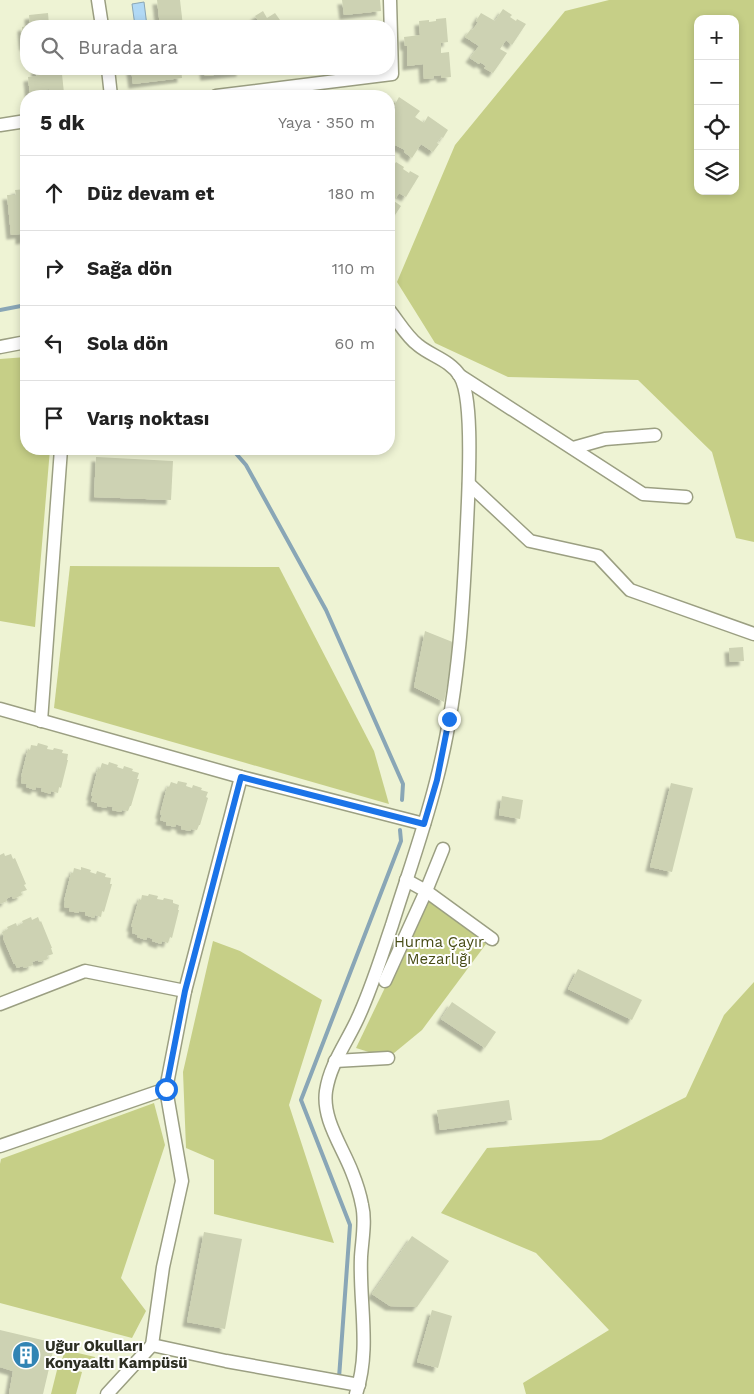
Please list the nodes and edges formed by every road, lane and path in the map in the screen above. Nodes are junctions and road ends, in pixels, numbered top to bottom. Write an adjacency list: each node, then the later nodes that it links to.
1 (98, 0): 3 (street)
2 (390, 0): 4 (street)
3 (101, 20)
4 (391, 20)
5 (109, 75): 7 (street)
6 (384, 75): 8 (street)
7 (110, 90)
8 (264, 90)
9 (20, 122): 10 (street)
10 (0, 125)
11 (395, 318): 14 (street)
12 (20, 343): 13 (street)
13 (0, 347)
14 (459, 375): 16 (street); 18 (street)
15 (655, 435): 16 (street)
16 (573, 448): 19 (street)
17 (61, 455): 22 (street)
18 (469, 484): 20 (street); 24 (street)
19 (686, 497)
20 (754, 634)
21 (0, 709): 22 (street)
22 (41, 721): 23 (street)
23 (241, 777): 24 (street); 30 (street)
24 (424, 824): 26 (street)
25 (443, 850): 27 (street)
26 (406, 880): 27 (street); 33 (street)
27 (426, 892): 28 (street); 29 (street)
28 (492, 939)
29 (385, 981)
30 (185, 991): 31 (street); 34 (street)
31 (0, 1004)
32 (388, 1058): 33 (street)
33 (335, 1061): 37 (street)
34 (166, 1089): 35 (street); 36 (street)
35 (0, 1146)
36 (152, 1344): 37 (street); 38 (street)
37 (358, 1390)
38 (107, 1394)

